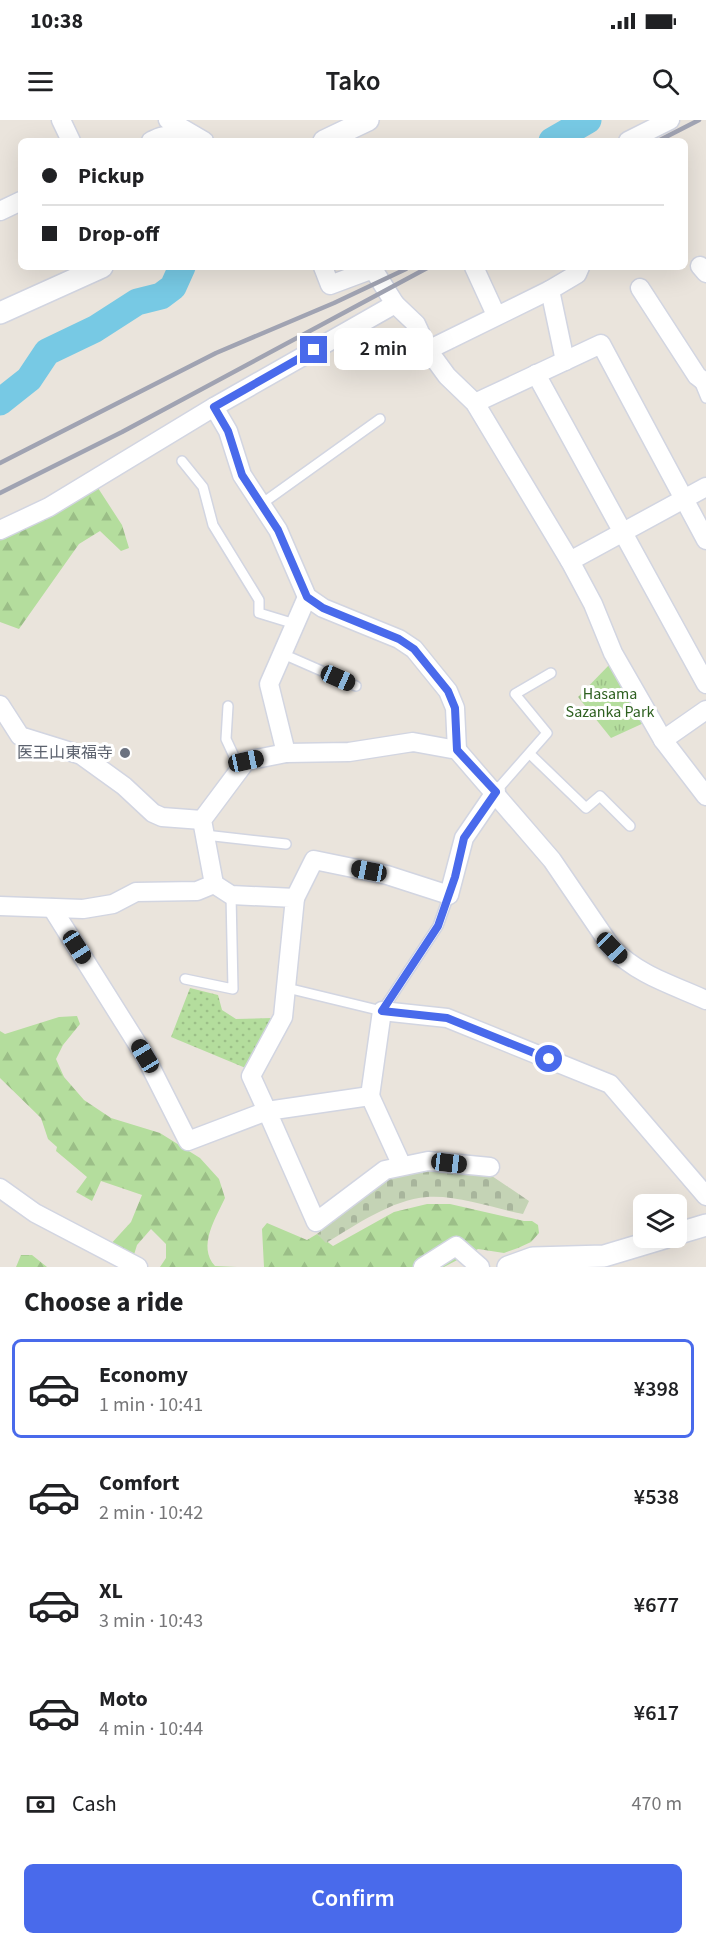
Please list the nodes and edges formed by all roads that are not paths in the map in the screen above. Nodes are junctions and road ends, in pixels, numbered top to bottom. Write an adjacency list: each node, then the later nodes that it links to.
1 (61, 120): 5 (street)
2 (168, 120): 8 (street)
3 (368, 120): 9 (street)
4 (670, 120): 10 (street)
5 (70, 138)
6 (157, 138): 7 (street)
7 (171, 138)
8 (199, 138)
9 (330, 138)
10 (634, 138)
11 (95, 270): 20 (street)
12 (324, 270): 13 (street)
13 (370, 270)
14 (374, 270): 19 (street)
15 (475, 270): 21 (street)
16 (579, 270): 18 (street)
17 (640, 288): 25 (street)
18 (550, 290): 21 (street); 23 (street)
19 (395, 304): 22 (street); 28 (street)
20 (0, 313)
21 (496, 315): 22 (street)
22 (428, 350): 27 (street)
23 (565, 361): 24 (street); 32 (street)
24 (536, 374): 27 (street); 35 (street)
25 (701, 380): 26 (lane)
26 (706, 398)
27 (475, 403): 37 (street)
28 (214, 407): 33 (street); 34 (street)
29 (380, 419): 33 (lane)
30 (182, 461): 39 (lane)
31 (706, 487): 32 (street)
32 (684, 499): 35 (street); 36 (street)
33 (260, 505): 38 (street)
34 (0, 530)
35 (625, 532): 37 (street); 42 (street)
36 (706, 540)
37 (570, 561): 47 (street)
38 (307, 597): 39 (street); 48 (street)
39 (295, 624): 40 (street)
40 (283, 654): 43 (lane); 49 (street)
41 (551, 673): 50 (lane)
42 (706, 684)
43 (356, 686)
44 (0, 705): 55 (street)
45 (228, 706): 51 (lane)
46 (706, 710): 47 (street)
47 (663, 740): 53 (street)
48 (457, 750): 49 (street); 52 (street)
49 (285, 753): 51 (street)
50 (530, 754): 52 (lane); 54 (lane)
51 (239, 767): 55 (street)
52 (496, 792): 59 (street); 65 (street)
53 (706, 796)
54 (630, 826)
55 (204, 828): 56 (lane); 57 (street)
56 (286, 844)
57 (214, 884): 58 (street); 62 (street)
58 (231, 895): 60 (street); 63 (lane)
59 (449, 895): 60 (street); 66 (lane)
60 (295, 898): 64 (street)
61 (0, 906): 62 (street)
62 (52, 908): 68 (street)
63 (185, 979)
64 (287, 988): 66 (lane); 68 (street)
65 (706, 1000)
66 (382, 1011): 67 (street); 72 (street)
67 (370, 1096): 68 (street); 69 (street)
68 (267, 1111): 69 (street)
69 (402, 1166): 70 (street)
70 (490, 1167)
71 (0, 1188): 77 (street)
72 (706, 1196)
73 (704, 1231): 74 (street)
74 (687, 1233)
75 (639, 1248): 76 (street)
76 (607, 1261): 80 (street)
77 (138, 1267)
78 (423, 1267): 79 (street)
79 (480, 1267)
80 (508, 1267)

